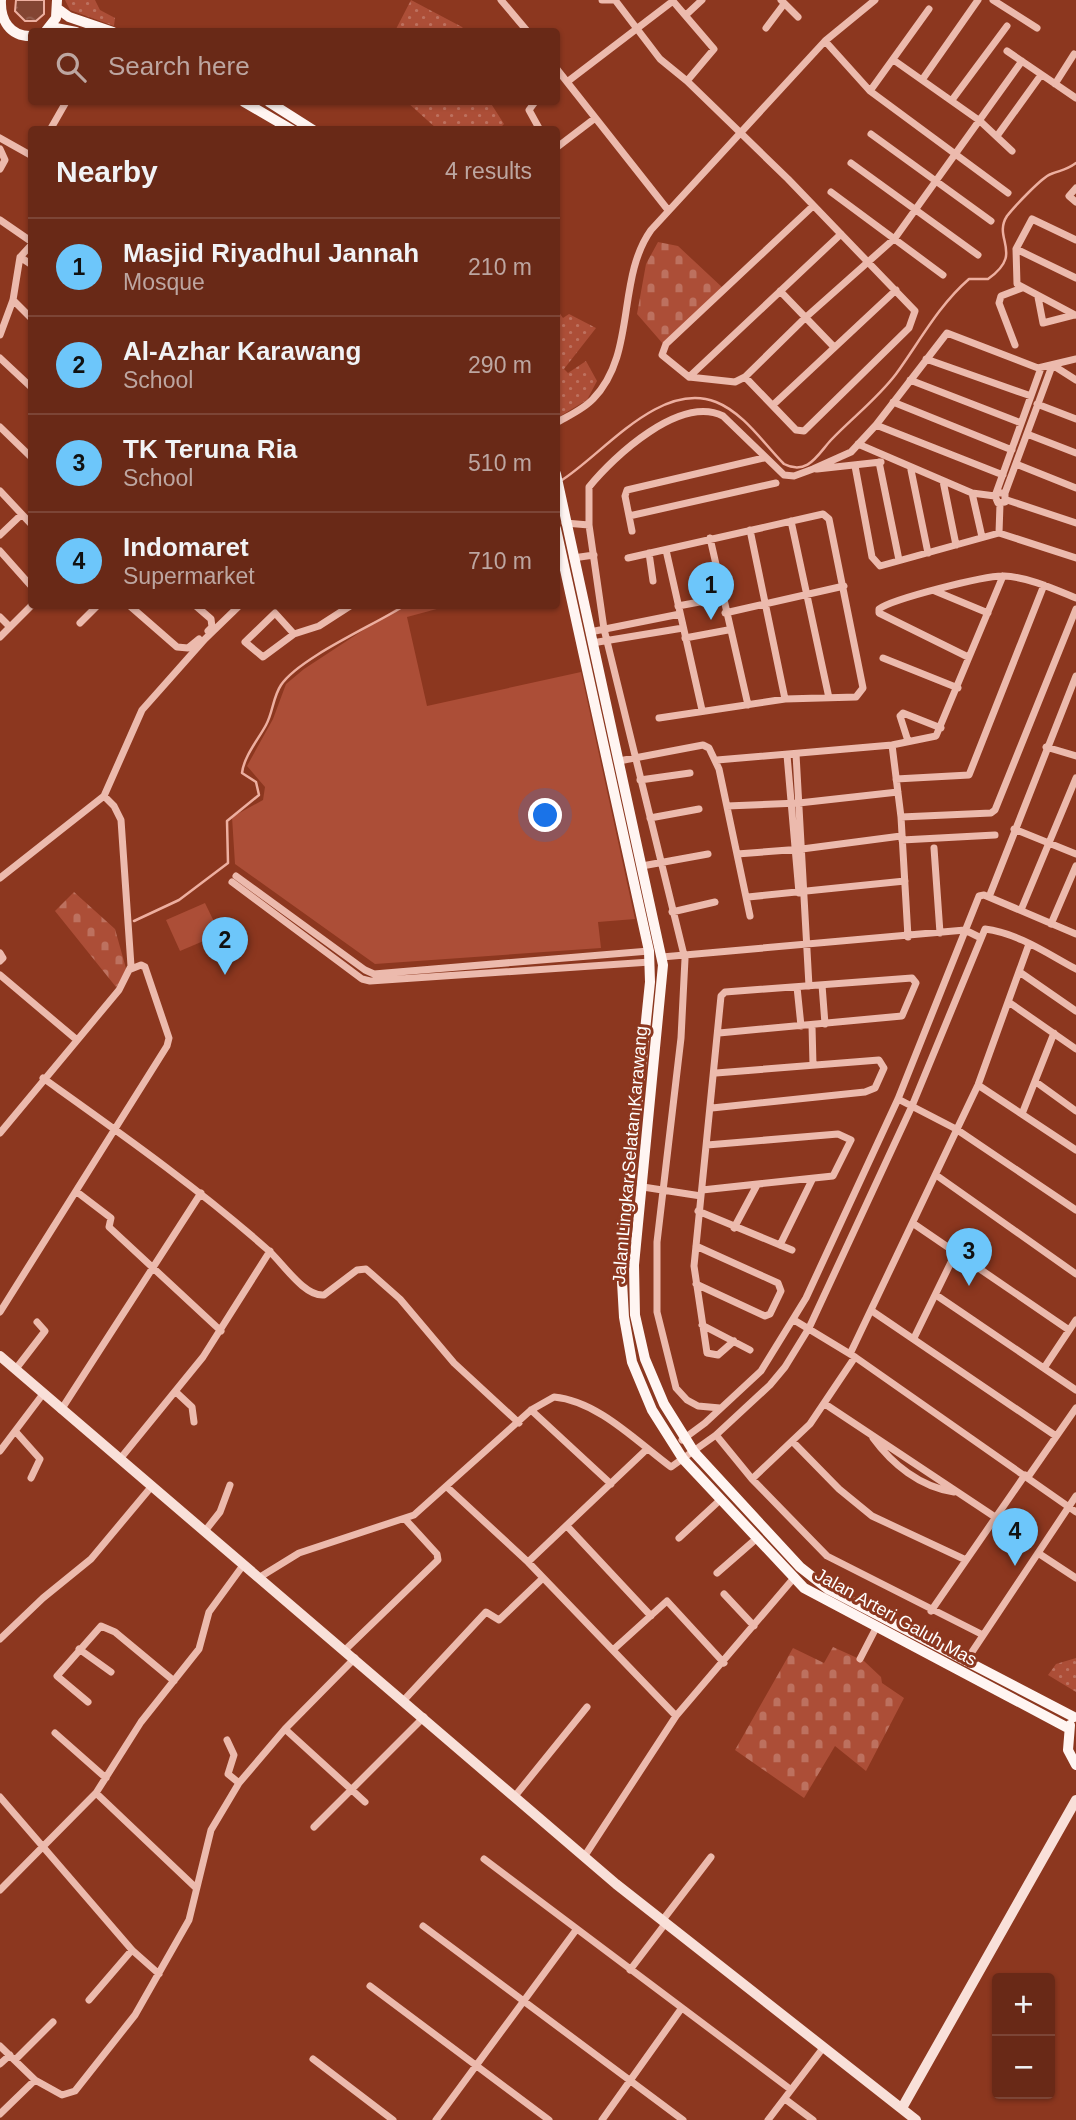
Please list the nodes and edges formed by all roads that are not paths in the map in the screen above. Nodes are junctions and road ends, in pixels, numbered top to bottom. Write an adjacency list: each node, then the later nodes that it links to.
1 (1, 0): 13 (main road)
2 (502, 0): 19 (street)
3 (602, 0): 4 (street)
4 (613, 0): 22 (street)
5 (672, 0): 14 (street); 22 (street)
6 (702, 0): 14 (street)
7 (875, 0): 24 (street)
8 (978, 0): 31 (street)
9 (997, 1): 21 (street)
10 (783, 2): 15 (street); 20 (street)
11 (57, 4): 17 (main road); 18 (main road)
12 (929, 9): 27 (street)
13 (0, 11): 23 (main road)
14 (687, 15): 33 (street)
15 (798, 17)
16 (1007, 26): 38 (street)
17 (48, 28)
18 (100, 28)
19 (525, 28)
20 (766, 28)
21 (1037, 28)
22 (638, 29): 32 (street); 33 (street)
23 (28, 35)
24 (825, 41): 36 (street); 49 (street)
25 (1007, 51): 28 (street)
26 (1074, 54): 34 (street)
27 (895, 61): 31 (street); 36 (street)
28 (1022, 61): 30 (street); 44 (street)
29 (560, 73): 32 (street)
30 (1041, 75): 34 (street); 51 (street)
31 (922, 80): 38 (street)
32 (566, 81): 35 (street); 43 (street)
33 (687, 81): 49 (street)
34 (1055, 83): 37 (street)
35 (560, 84)
36 (870, 91): 57 (street)
37 (1076, 98)
38 (952, 100): 44 (street)
39 (64, 105): 45 (street)
40 (249, 105): 46 (main road)
41 (274, 105): 47 (main road)
42 (532, 105): 48 (street)
43 (594, 119): 53 (street); 67 (street)
44 (980, 121): 51 (street); 57 (street)
45 (52, 126)
46 (285, 126)
47 (307, 126)
48 (538, 126)
49 (741, 134): 65 (street); 67 (street)
50 (871, 134): 60 (street)
51 (997, 136): 55 (street)
52 (0, 138): 56 (street)
53 (560, 148)
54 (0, 149): 59 (street)
55 (1012, 151)
56 (28, 154)
57 (957, 154): 60 (street); 63 (street)
58 (851, 163): 66 (street)
59 (0, 169)
60 (937, 181): 66 (street); 69 (street)
61 (1076, 188): 64 (street)
62 (831, 192): 71 (street)
63 (1008, 193)
64 (1076, 202)
65 (813, 206): 70 (street); 98 (street)
66 (916, 209): 71 (street); 76 (street)
67 (668, 210): 108 (street)
68 (0, 220): 72 (street)
69 (991, 220)
70 (841, 234): 79 (street); 84 (street)
71 (895, 238): 79 (street); 80 (street)
72 (28, 240)
73 (1076, 240): 75 (street)
74 (28, 248): 77 (street)
75 (1016, 249): 81 (street); 82 (street)
76 (978, 255)
77 (21, 256): 78 (street); 86 (street)
78 (28, 262)
79 (867, 263): 83 (street); 89 (street)
80 (943, 275)
81 (1076, 278)
82 (1022, 288): 85 (street); 91 (street)
83 (896, 290): 92 (street); 106 (street)
84 (780, 291): 89 (street); 98 (street)
85 (1038, 297): 88 (street); 88 (street)
86 (13, 300): 87 (street); 90 (street)
87 (28, 314)
88 (1075, 314)
89 (806, 318): 92 (street); 99 (street)
90 (0, 335)
91 (1015, 345)
92 (834, 346): 106 (street)
93 (0, 358): 102 (street)
94 (926, 359): 97 (street); 100 (street); 103 (street)
95 (1076, 359): 96 (street)
96 (1053, 366): 97 (street); 101 (street); 105 (street)
97 (1041, 368): 103 (street)
98 (689, 377): 99 (street)
99 (746, 377): 106 (street)
100 (910, 380): 104 (street); 109 (street)
101 (1076, 380)
102 (28, 384)
103 (1031, 396): 109 (street)
104 (893, 402): 110 (street); 114 (street)
105 (1037, 404): 107 (street); 112 (street)
106 (772, 405)
107 (1076, 419)
108 (560, 421)
109 (1021, 422): 114 (street)
110 (876, 425): 113 (street); 125 (street)
111 (1, 430): 117 (street)
112 (1027, 434): 116 (street); 121 (street)
113 (858, 444): 115 (street); 119 (street)
114 (1012, 450): 125 (street)
115 (851, 452): 122 (street); 123 (street)
116 (1076, 453)
117 (28, 454)
118 (764, 458): 123 (street); 134 (street); 138 (street)
119 (894, 461): 120 (street); 124 (street)
120 (879, 462): 122 (street); 155 (street)
121 (1016, 464): 128 (street); 132 (street)
122 (851, 466): 123 (street); 155 (street)
123 (813, 470)
124 (911, 470): 126 (street); 150 (street)
125 (1003, 475): 132 (street)
126 (943, 481): 131 (street); 146 (street)
127 (776, 483): 134 (street)
128 (1076, 488)
129 (0, 491): 133 (street)
130 (560, 493): 139 (main road, Jalan Lingkar Selatan Karawang)
131 (972, 493): 132 (street); 144 (street)
132 (1001, 497): 137 (street); 142 (street)
133 (21, 515): 135 (street); 143 (street)
134 (629, 516): 141 (street)
135 (28, 521)
136 (791, 521): 140 (street); 160 (street); 162 (street)
137 (1076, 523)
138 (589, 525): 139 (street); 151 (street)
139 (561, 526): 152 (main road, Jalan Lingkar Selatan Karawang); 253 (main road, Jalan Lingkar Selatan Karawang)
140 (750, 530): 145 (street); 165 (street)
141 (632, 531)
142 (999, 533): 144 (street); 154 (street)
143 (0, 536)
144 (982, 537): 146 (street)
145 (710, 538): 147 (street); 163 (street)
146 (956, 545): 150 (street)
147 (666, 550): 149 (street); 172 (street)
148 (0, 551): 158 (street)
149 (649, 553): 153 (street); 157 (street)
150 (928, 553): 155 (street)
151 (594, 555): 152 (street); 181 (street)
152 (573, 558): 186 (main road, Jalan Lingkar Selatan Karawang)
153 (628, 558)
154 (1076, 558)
155 (900, 560)
156 (1003, 576): 159 (street); 161 (street); 175 (street)
157 (653, 581)
158 (28, 582)
159 (1045, 585): 164 (street); 210 (street)
160 (844, 586): 162 (street); 194 (street)
161 (934, 591): 175 (street); 189 (street)
162 (807, 595): 165 (street); 194 (street)
163 (721, 598): 172 (street); 174 (street)
164 (1076, 598)
165 (764, 604): 174 (street); 195 (street)
166 (28, 609): 179 (street)
167 (94, 609): 178 (street)
168 (134, 609): 169 (street)
169 (199, 609)
170 (236, 609): 213 (street)
171 (344, 609): 184 (street)
172 (679, 610): 177 (street); 180 (street)
173 (1076, 610): 218 (street)
174 (725, 613): 182 (street)
175 (988, 613): 189 (street)
176 (0, 617): 179 (street)
177 (652, 620): 181 (street); 183 (street)
178 (80, 623)
179 (10, 627): 185 (street)
180 (683, 628): 183 (street); 187 (street)
181 (604, 629): 186 (street); 188 (street)
182 (728, 629): 187 (street); 196 (street)
183 (655, 633): 188 (street)
184 (294, 634): 184 (street)
185 (0, 637)
186 (591, 637): 188 (street); 207 (main road, Jalan Lingkar Selatan Karawang)
187 (685, 638): 197 (street)
188 (607, 640): 205 (street)
189 (968, 657): 193 (street)
190 (883, 658): 193 (street)
191 (1076, 676): 192 (street)
192 (1074, 687): 202 (street)
193 (958, 688): 199 (street)
194 (829, 698): 195 (street)
195 (785, 699): 196 (street)
196 (748, 705): 197 (street)
197 (702, 710): 198 (street)
198 (659, 718)
199 (941, 728): 200 (street); 200 (street)
200 (908, 741): 201 (street)
201 (892, 745): 203 (street); 210 (street)
202 (1046, 747): 204 (street); 219 (street)
203 (791, 755): 206 (street); 214 (street)
204 (1076, 756)
205 (634, 758): 206 (street); 207 (street); 211 (street)
206 (717, 760): 215 (street)
207 (619, 761): 229 (main road, Jalan Lingkar Selatan Karawang)
208 (690, 773): 211 (street)
209 (1076, 778): 222 (street)
210 (896, 779): 212 (street)
211 (640, 780): 217 (street)
212 (898, 792): 214 (street); 218 (street)
213 (104, 796): 231 (street); 257 (street)
214 (795, 803): 215 (street); 224 (street)
215 (727, 806): 226 (street)
216 (699, 809): 217 (street)
217 (650, 817): 228 (street)
218 (901, 817): 221 (street)
219 (1014, 829): 222 (street); 237 (street)
220 (995, 835): 221 (street)
221 (902, 838): 224 (street); 233 (street)
222 (1049, 842): 227 (street); 239 (street)
223 (934, 848): 244 (street)
224 (799, 849): 226 (street); 234 (street)
225 (708, 854): 228 (street)
226 (737, 854): 236 (street)
227 (1076, 854)
228 (661, 862): 229 (street); 240 (street)
229 (642, 866): 254 (main road, Jalan Lingkar Selatan Karawang)
230 (1076, 866): 242 (street)
231 (0, 878)
232 (234, 879): 235 (street)
233 (905, 881): 234 (street); 246 (street)
234 (802, 891): 236 (street); 248 (street)
235 (256, 894): 251 (street); 256 (street)
236 (748, 897): 241 (street)
237 (989, 897): 239 (street); 243 (street)
238 (715, 902): 240 (street)
239 (1021, 910): 242 (street)
240 (672, 912): 252 (street)
241 (750, 916)
242 (1051, 924): 245 (street)
243 (965, 930): 244 (street); 247 (street); 278 (street)
244 (940, 933): 246 (street)
245 (1076, 934)
246 (908, 937): 248 (street)
247 (979, 937): 249 (street); 279 (street)
248 (806, 944): 252 (street); 262 (street)
249 (1029, 944): 258 (street); 259 (street)
250 (0, 953): 255 (street)
251 (629, 954): 253 (street); 256 (street)
252 (684, 954): 254 (street); 294 (street)
253 (650, 956): 256 (street); 286 (main road, Jalan Lingkar Selatan Karawang)
254 (662, 957): 287 (main road, Jalan Lingkar Selatan Karawang)
255 (0, 961)
256 (631, 962)
257 (131, 969): 271 (street); 284 (street)
258 (1076, 969)
259 (1021, 973): 264 (street); 265 (street)
260 (0, 975): 271 (street)
261 (822, 985): 262 (street); 266 (street); 266 (street)
262 (809, 986): 263 (street)
263 (797, 987): 268 (street); 269 (street)
264 (1010, 1003): 270 (street); 277 (street)
265 (1076, 1011)
266 (825, 1024): 267 (street)
267 (812, 1026): 268 (street); 273 (street)
268 (801, 1027): 269 (street)
269 (719, 1033): 274 (street)
270 (1054, 1033): 272 (street); 276 (street)
271 (78, 1040): 275 (street)
272 (1076, 1049)
273 (813, 1065): 274 (street); 280 (street)
274 (716, 1073): 280 (street)
275 (43, 1078): 284 (street); 285 (street)
276 (1036, 1082): 281 (street); 282 (street)
277 (978, 1085): 282 (street); 283 (street)
278 (898, 1099): 279 (street); 313 (street)
279 (912, 1107): 283 (street); 317 (street)
280 (712, 1108): 288 (street)
281 (1076, 1111)
282 (1023, 1114): 289 (street)
283 (956, 1129): 290 (street); 298 (street)
284 (117, 1130): 295 (street); 296 (street)
285 (0, 1133)
286 (634, 1139): 287 (main road); 343 (main road, Jalan Lingkar Selatan Karawang)
287 (648, 1141): 293 (main road, Jalan Lingkar Selatan Karawang)
288 (707, 1145): 291 (street); 297 (street)
289 (1076, 1150)
290 (936, 1175): 300 (street); 308 (street)
291 (811, 1180): 292 (street); 302 (street)
292 (757, 1185): 297 (street); 301 (street)
293 (643, 1187): 294 (street); 341 (main road, Jalan Lingkar Selatan Karawang)
294 (664, 1190): 297 (street); 331 (street)
295 (76, 1192): 307 (street); 312 (street)
296 (201, 1193): 305 (street); 307 (street)
297 (701, 1193): 299 (street)
298 (1076, 1210)
299 (698, 1211): 301 (street); 303 (street)
300 (914, 1223): 306 (street); 311 (street)
301 (734, 1228): 302 (street)
302 (780, 1245): 304 (street)
303 (696, 1246): 309 (street); 309 (street)
304 (792, 1250)
305 (270, 1251): 319 (street); 336 (street)
306 (956, 1252): 310 (street); 318 (street)
307 (152, 1267): 319 (street); 333 (street)
308 (1076, 1274)
309 (696, 1283): 316 (street)
310 (936, 1295): 320 (street); 325 (street)
311 (872, 1311): 320 (street); 323 (street)
312 (0, 1312)
313 (794, 1320): 317 (street); 331 (street)
314 (1076, 1320): 318 (street)
315 (37, 1322): 326 (street)
316 (702, 1325): 321 (street); 321 (street)
317 (809, 1328): 323 (street); 339 (street)
318 (1069, 1330): 325 (street)
319 (221, 1331): 328 (street)
320 (914, 1338): 340 (street)
321 (734, 1341): 322 (street)
322 (750, 1350)
323 (853, 1355): 330 (street); 349 (street)
324 (0, 1356): 326 (street)
325 (1044, 1368): 327 (street)
326 (15, 1370): 329 (street)
327 (1076, 1390)
328 (176, 1392): 335 (street); 347 (street)
329 (43, 1394): 333 (street); 337 (street)
330 (825, 1404): 338 (street); 342 (street)
331 (720, 1408): 341 (street)
332 (1076, 1408): 340 (street)
333 (61, 1409): 347 (street)
334 (531, 1410): 336 (street); 344 (street); 352 (street)
335 (194, 1422)
336 (519, 1423): 355 (street)
337 (16, 1432): 345 (street); 350 (street)
338 (871, 1434): 356 (street); 356 (street)
339 (716, 1435): 346 (street); 351 (street)
340 (1056, 1436): 349 (street)
341 (685, 1438): 343 (street); 346 (main road, Jalan Lingkar Selatan Karawang)
342 (793, 1442): 351 (street); 368 (street)
343 (674, 1445): 348 (main road, Jalan Arteri Galuh Mas)
344 (647, 1449): 348 (street); 352 (street)
345 (0, 1451)
346 (694, 1452): 348 (street); 388 (main road, Jalan Lingkar Selatan Karawang)
347 (120, 1459): 354 (street)
348 (683, 1459): 358 (main road, Jalan Arteri Galuh Mas)
349 (1027, 1476): 359 (street); 361 (street)
350 (31, 1478)
351 (752, 1479): 377 (street)
352 (611, 1484): 363 (street)
353 (230, 1485): 364 (street)
354 (152, 1486): 364 (street); 382 (street)
355 (447, 1487): 362 (street); 369 (street)
356 (957, 1492): 361 (street)
357 (1076, 1496): 359 (street)
358 (720, 1500): 365 (street); 366 (main road, Jalan Arteri Galuh Mas)
359 (1068, 1507): 360 (street); 367 (street)
360 (1076, 1512)
361 (995, 1517): 368 (street)
362 (405, 1520): 372 (street); 385 (street)
363 (567, 1526): 369 (street); 378 (street)
364 (205, 1531): 370 (street)
365 (679, 1538)
366 (755, 1539): 371 (street); 375 (main road, Jalan Arteri Galuh Mas)
367 (1038, 1553): 374 (street); 381 (street)
368 (966, 1560): 377 (street)
369 (528, 1562): 373 (street)
370 (244, 1563): 372 (street); 391 (street)
371 (717, 1573)
372 (260, 1577): 385 (street)
373 (543, 1578): 384 (street); 392 (street)
374 (1076, 1578)
375 (793, 1579): 379 (street); 380 (main road, Jalan Arteri Galuh Mas)
376 (724, 1594): 379 (street)
377 (931, 1611): 381 (street)
378 (651, 1616): 384 (street); 389 (street)
379 (754, 1626): 389 (street)
380 (876, 1628): 387 (street); 398 (main road, Jalan Arteri Galuh Mas)
381 (983, 1634): 388 (street)
382 (0, 1639)
383 (79, 1649): 390 (street); 391 (street); 393 (street)
384 (614, 1649): 395 (street)
385 (345, 1650): 386 (street)
386 (355, 1658): 392 (street); 399 (street)
387 (860, 1659)
388 (966, 1661): 396 (main road, Jalan Lingkar Selatan Karawang)
389 (724, 1662): 395 (street)
390 (111, 1672)
391 (174, 1681): 403 (street)
392 (404, 1700): 397 (street)
393 (88, 1702)
394 (587, 1707): 407 (street)
395 (676, 1716): 413 (street)
396 (1075, 1716): 398 (main road)
397 (424, 1717): 405 (street); 407 (street)
398 (1068, 1728): 402 (main road)
399 (285, 1729): 404 (street); 405 (street)
400 (55, 1733): 403 (street)
401 (227, 1740): 404 (street)
402 (1076, 1765)
403 (106, 1778): 406 (street)
404 (239, 1783): 416 (street)
405 (351, 1789): 410 (street); 411 (street)
406 (96, 1793): 412 (street); 416 (street)
407 (515, 1796): 413 (street)
408 (0, 1797): 412 (street)
409 (1076, 1800): 439 (street)
410 (365, 1802)
411 (313, 1828)
412 (43, 1848): 417 (street); 421 (street)
413 (584, 1857): 418 (street)
414 (711, 1857): 418 (street)
415 (484, 1859): 420 (street)
416 (195, 1887): 423 (street)
417 (0, 1890)
418 (664, 1923): 422 (street); 430 (street)
419 (423, 1926): 426 (street)
420 (576, 1930): 422 (street); 426 (street)
421 (132, 1950): 423 (street); 425 (street)
422 (630, 1970): 427 (street)
423 (159, 1974): 435 (street)
424 (370, 1986): 434 (street)
425 (89, 2000)
426 (525, 2003): 434 (street); 436 (street)
427 (681, 2008): 436 (street); 437 (street)
428 (53, 2022): 431 (street)
429 (0, 2046): 431 (street)
430 (823, 2048): 437 (street); 439 (street)
431 (13, 2057): 433 (street); 435 (street)
432 (313, 2059): 442 (street)
433 (0, 2064)
434 (479, 2065): 443 (street); 444 (street)
435 (35, 2080): 440 (street)
436 (629, 2082): 445 (street); 446 (street)
437 (790, 2089): 438 (street)
438 (785, 2099): 441 (street); 447 (street)
439 (902, 2108): 448 (street)
440 (0, 2113)
441 (810, 2119)
442 (393, 2120)
443 (436, 2120)
444 (549, 2120)
445 (601, 2120)
446 (683, 2120)
447 (768, 2120)
448 (916, 2120)

